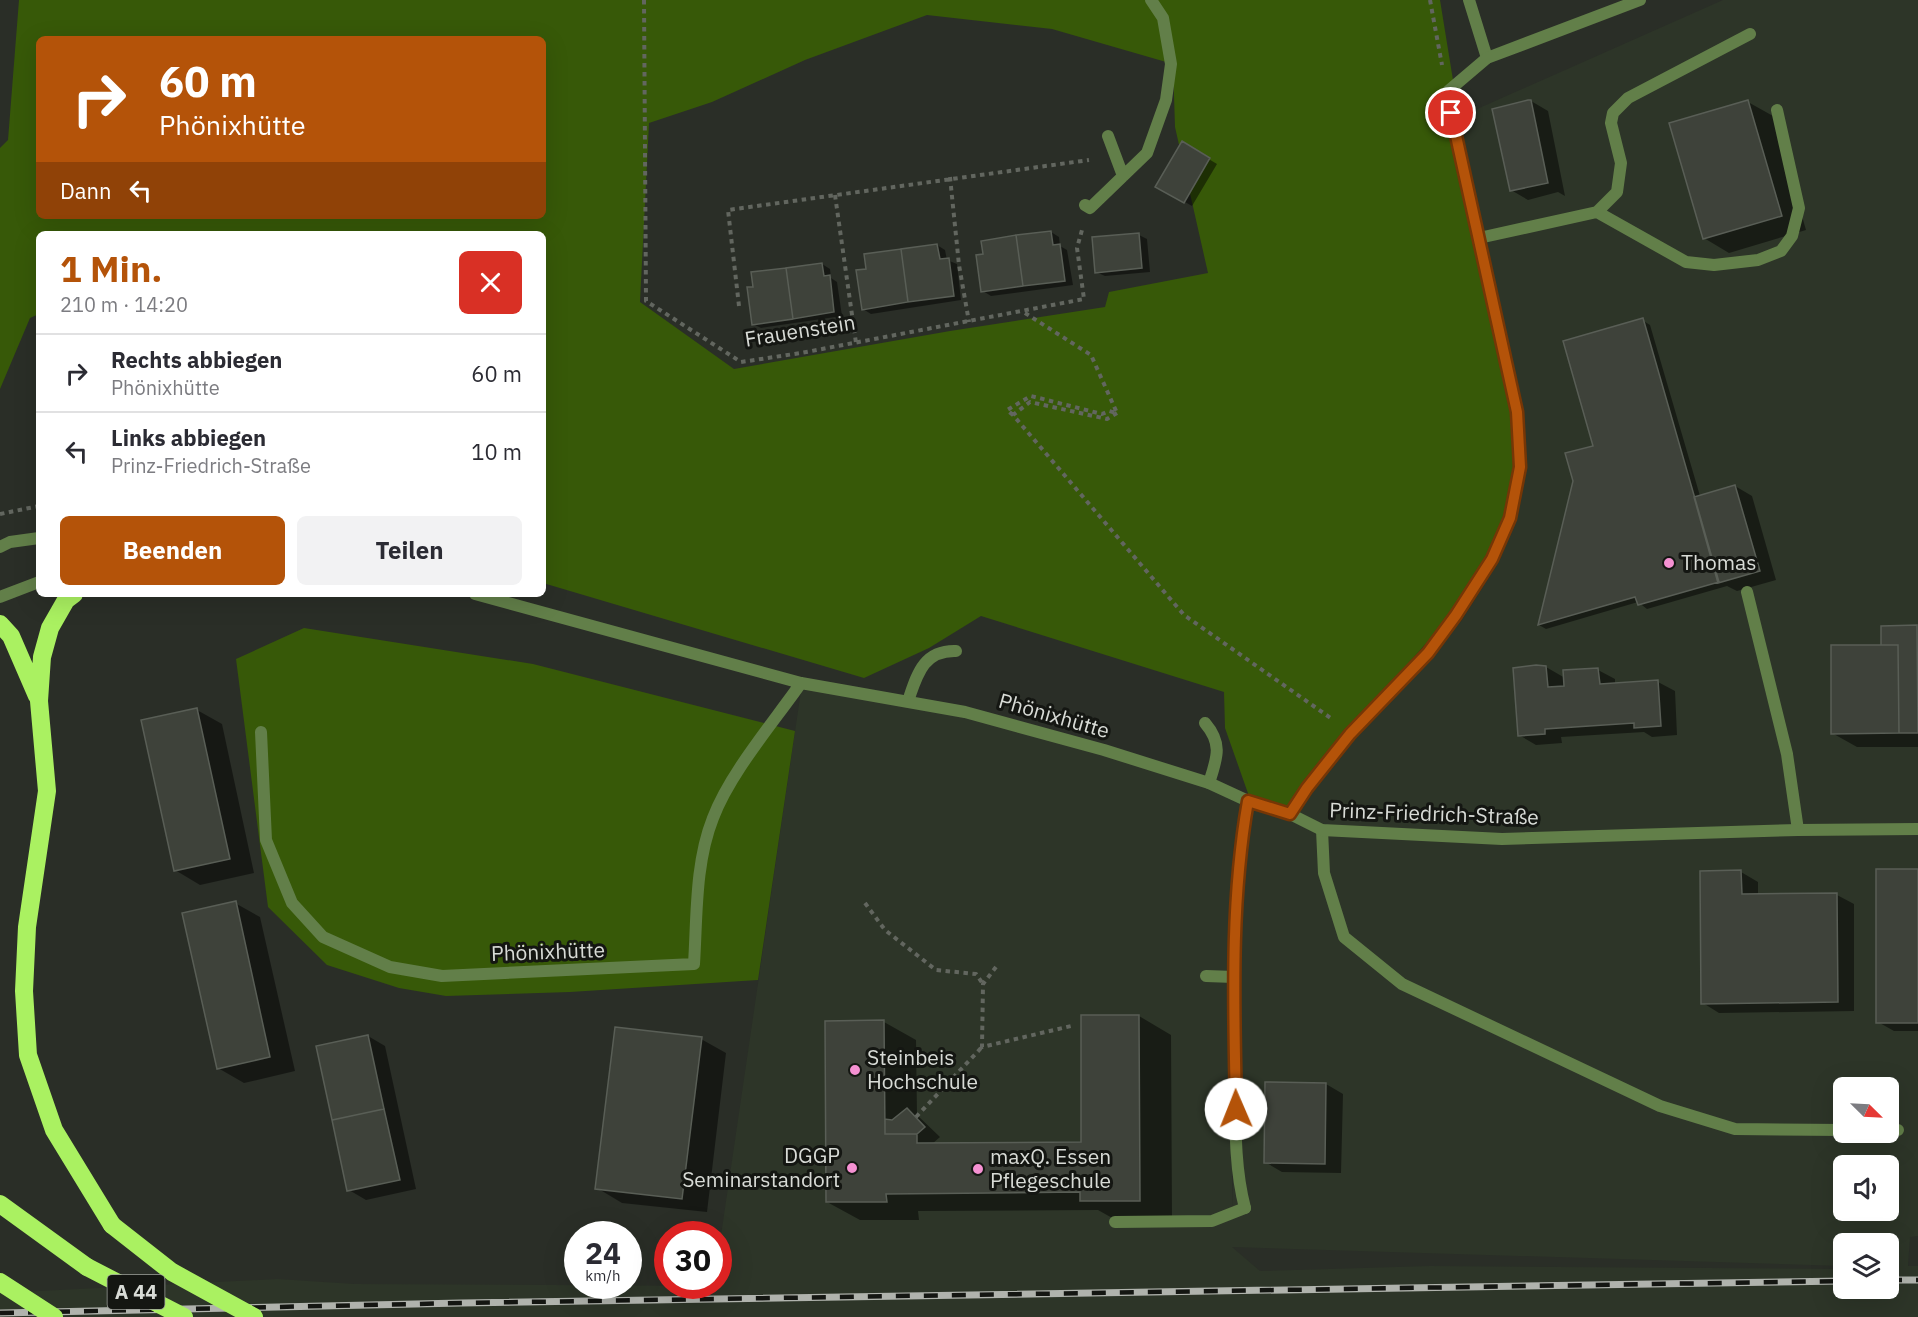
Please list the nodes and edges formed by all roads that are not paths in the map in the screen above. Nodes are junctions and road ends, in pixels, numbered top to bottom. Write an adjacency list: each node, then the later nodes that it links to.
1 (1151, 0): 8 (street)
2 (1469, 0): 5 (street)
3 (1640, 0): 5 (street)
4 (1750, 34): 10 (street)
5 (1487, 58): 11 (street, Prinz-Friedrich-Straße)
6 (1777, 110): 10 (street)
7 (1108, 136): 8 (street)
8 (1123, 176): 9 (street)
9 (1088, 207)
10 (1597, 212): 11 (street)
11 (1479, 238): 28 (street, Prinz-Friedrich-Straße)
12 (36, 539): 13 (street)
13 (0, 547)
14 (36, 583): 16 (street)
15 (1747, 592): 31 (street)
16 (0, 597)
17 (70, 597): 22 (highway)
18 (486, 597): 21 (street, Phönixhütte)
19 (0, 624): 22 (highway)
20 (956, 651): 23 (street)
21 (801, 683): 23 (street, Phönixhütte); 25 (street, Phönixhütte)
22 (39, 700): 40 (highway, bridge)
23 (908, 701): 26 (street, Phönixhütte)
24 (1205, 723): 26 (street)
25 (261, 732)
26 (1209, 783): 27 (street, Phönixhütte)
27 (1248, 801): 28 (street, Phönixhütte); 33 (street)
28 (1290, 814): 30 (street, Prinz-Friedrich-Straße)
29 (1918, 829): 31 (street, Prinz-Friedrich-Straße)
30 (1322, 830): 31 (street, Prinz-Friedrich-Straße); 34 (street)
31 (1798, 830)
32 (1206, 976): 33 (street)
33 (1234, 977): 36 (street)
34 (1833, 1130)
35 (0, 1204): 39 (highway, A 44, bridge)
36 (1114, 1222)
37 (0, 1282): 38 (highway, bridge)
38 (54, 1317)
39 (184, 1317)
40 (254, 1317)

